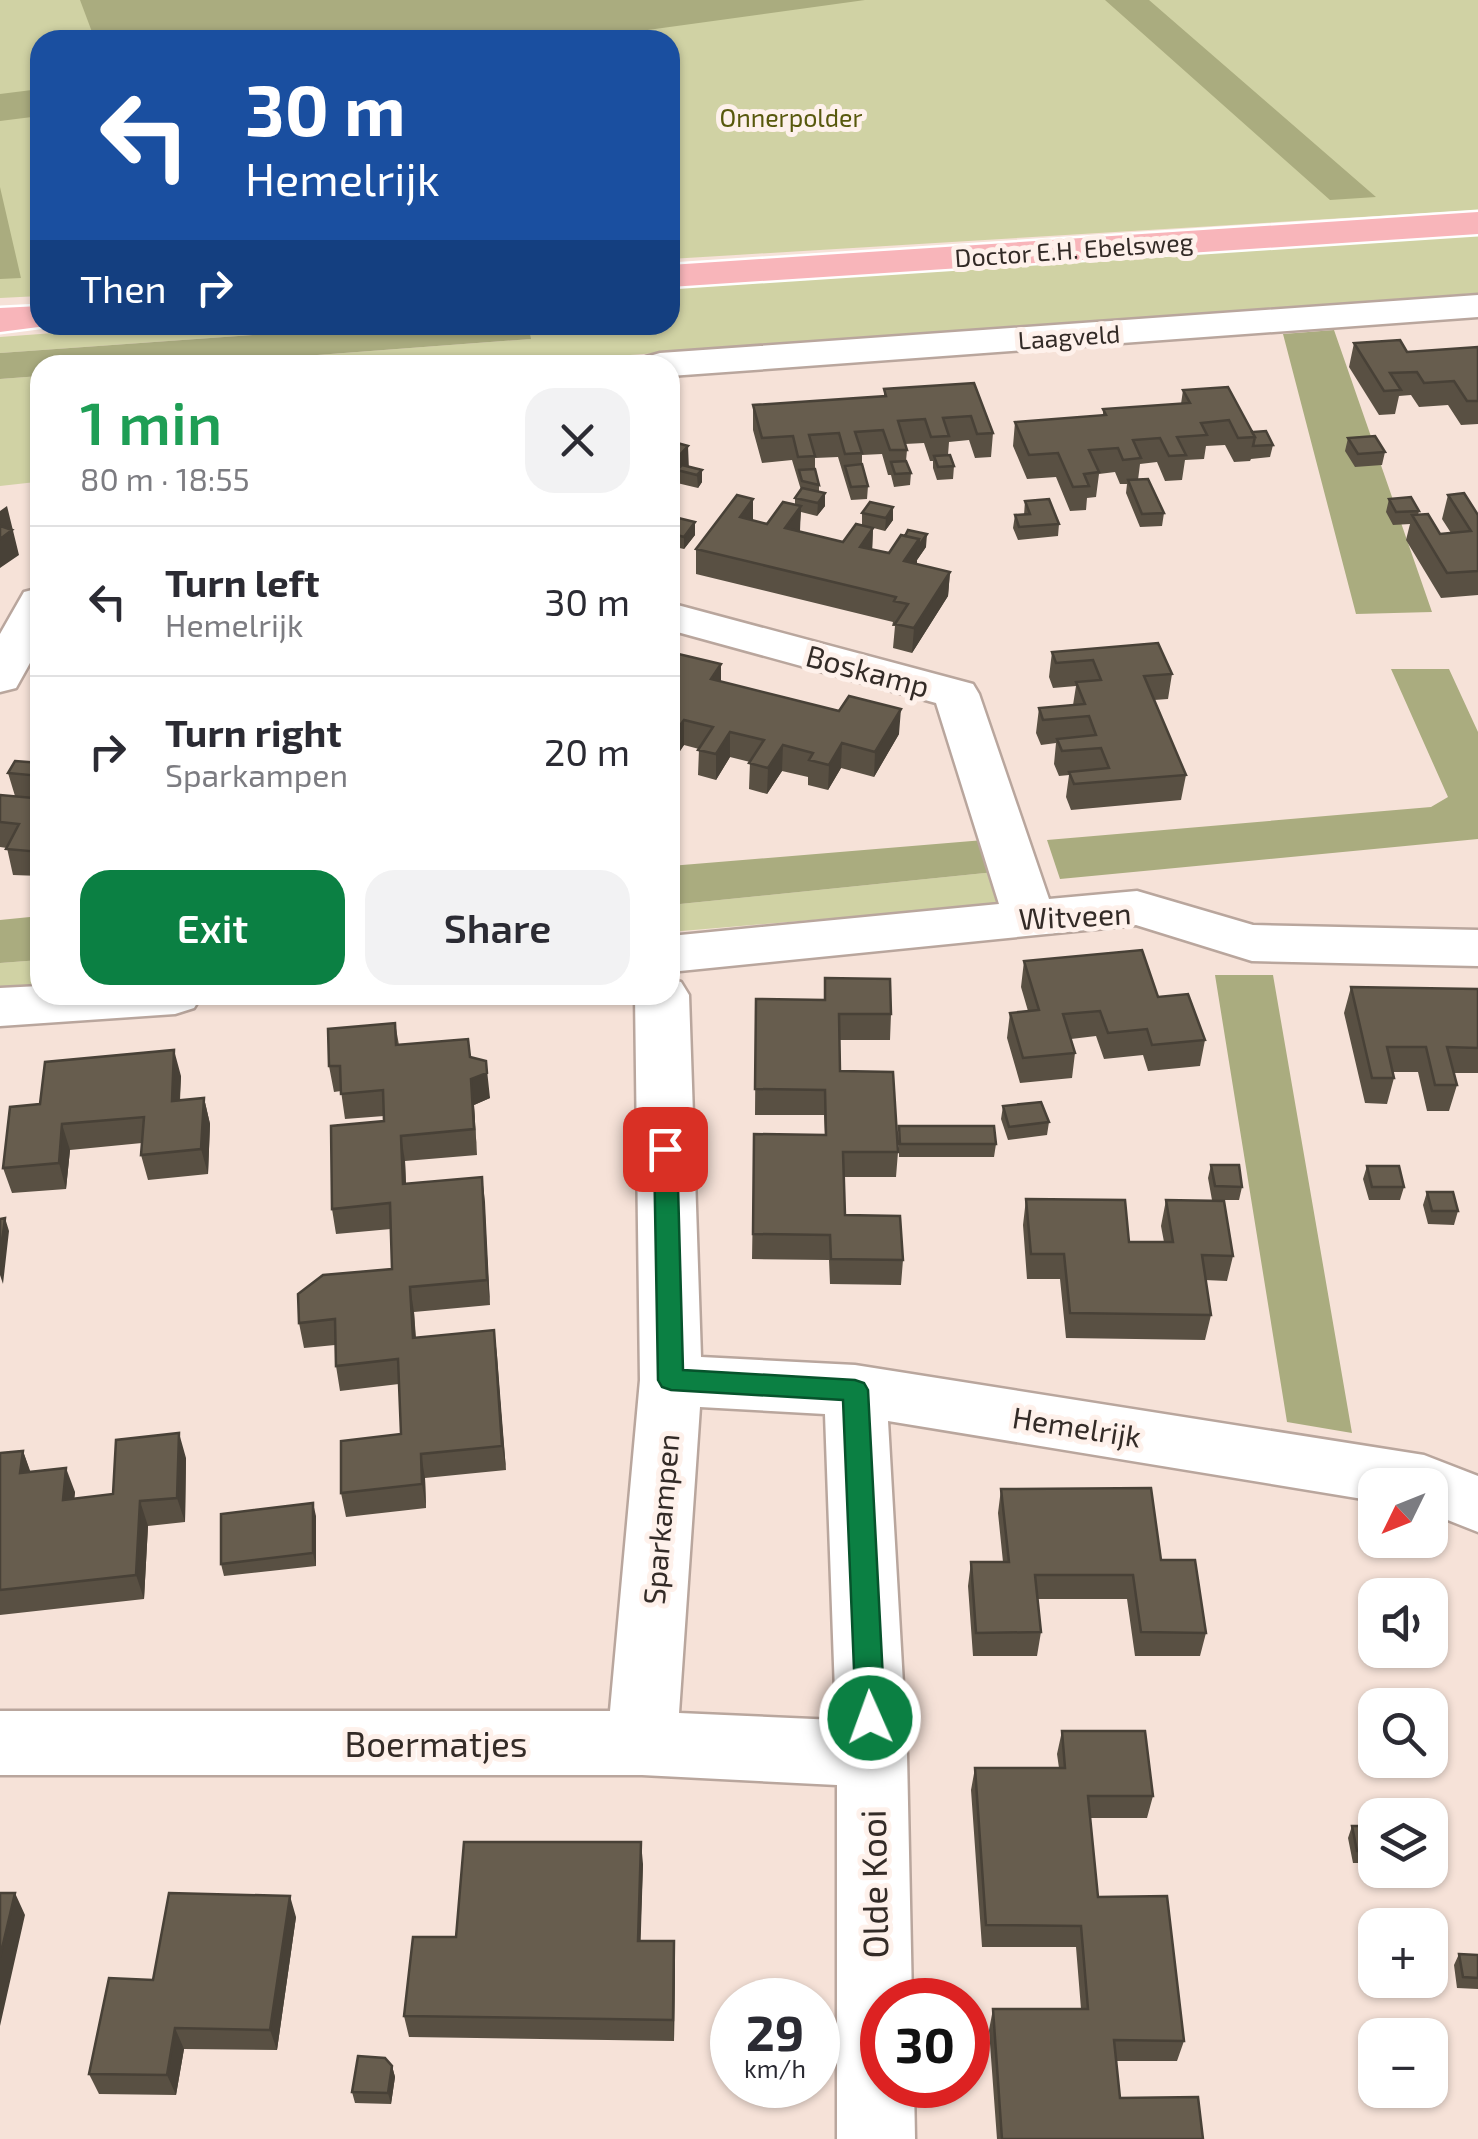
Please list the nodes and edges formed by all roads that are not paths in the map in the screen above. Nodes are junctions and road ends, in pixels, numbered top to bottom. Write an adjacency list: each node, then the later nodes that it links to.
1 (1478, 223): 2 (main road, Doctor E.H. Ebelsweg)
2 (680, 275)
3 (1478, 306): 6 (street, Laagveld)
4 (30, 318): 5 (main road)
5 (0, 320)
6 (680, 364)
7 (680, 619): 10 (street, Boskamp)
8 (30, 620): 9 (street)
9 (0, 678)
10 (1030, 916): 11 (street, Witveen); 12 (street, Witveen)
11 (1478, 948)
12 (680, 953)
13 (40, 1005): 15 (street)
14 (662, 1005): 16 (street, Sparkampen)
15 (0, 1008)
16 (671, 1380): 17 (street, Hemelrijk); 20 (street, Sparkampen)
17 (855, 1390): 18 (street, Hemelrijk); 21 (street, Olde Kooi)
18 (1478, 1505)
19 (0, 1743): 20 (street, Boermatjes)
20 (642, 1743): 21 (street, Boermatjes)
21 (872, 1754): 22 (street, Olde Kooi)
22 (876, 2139)

